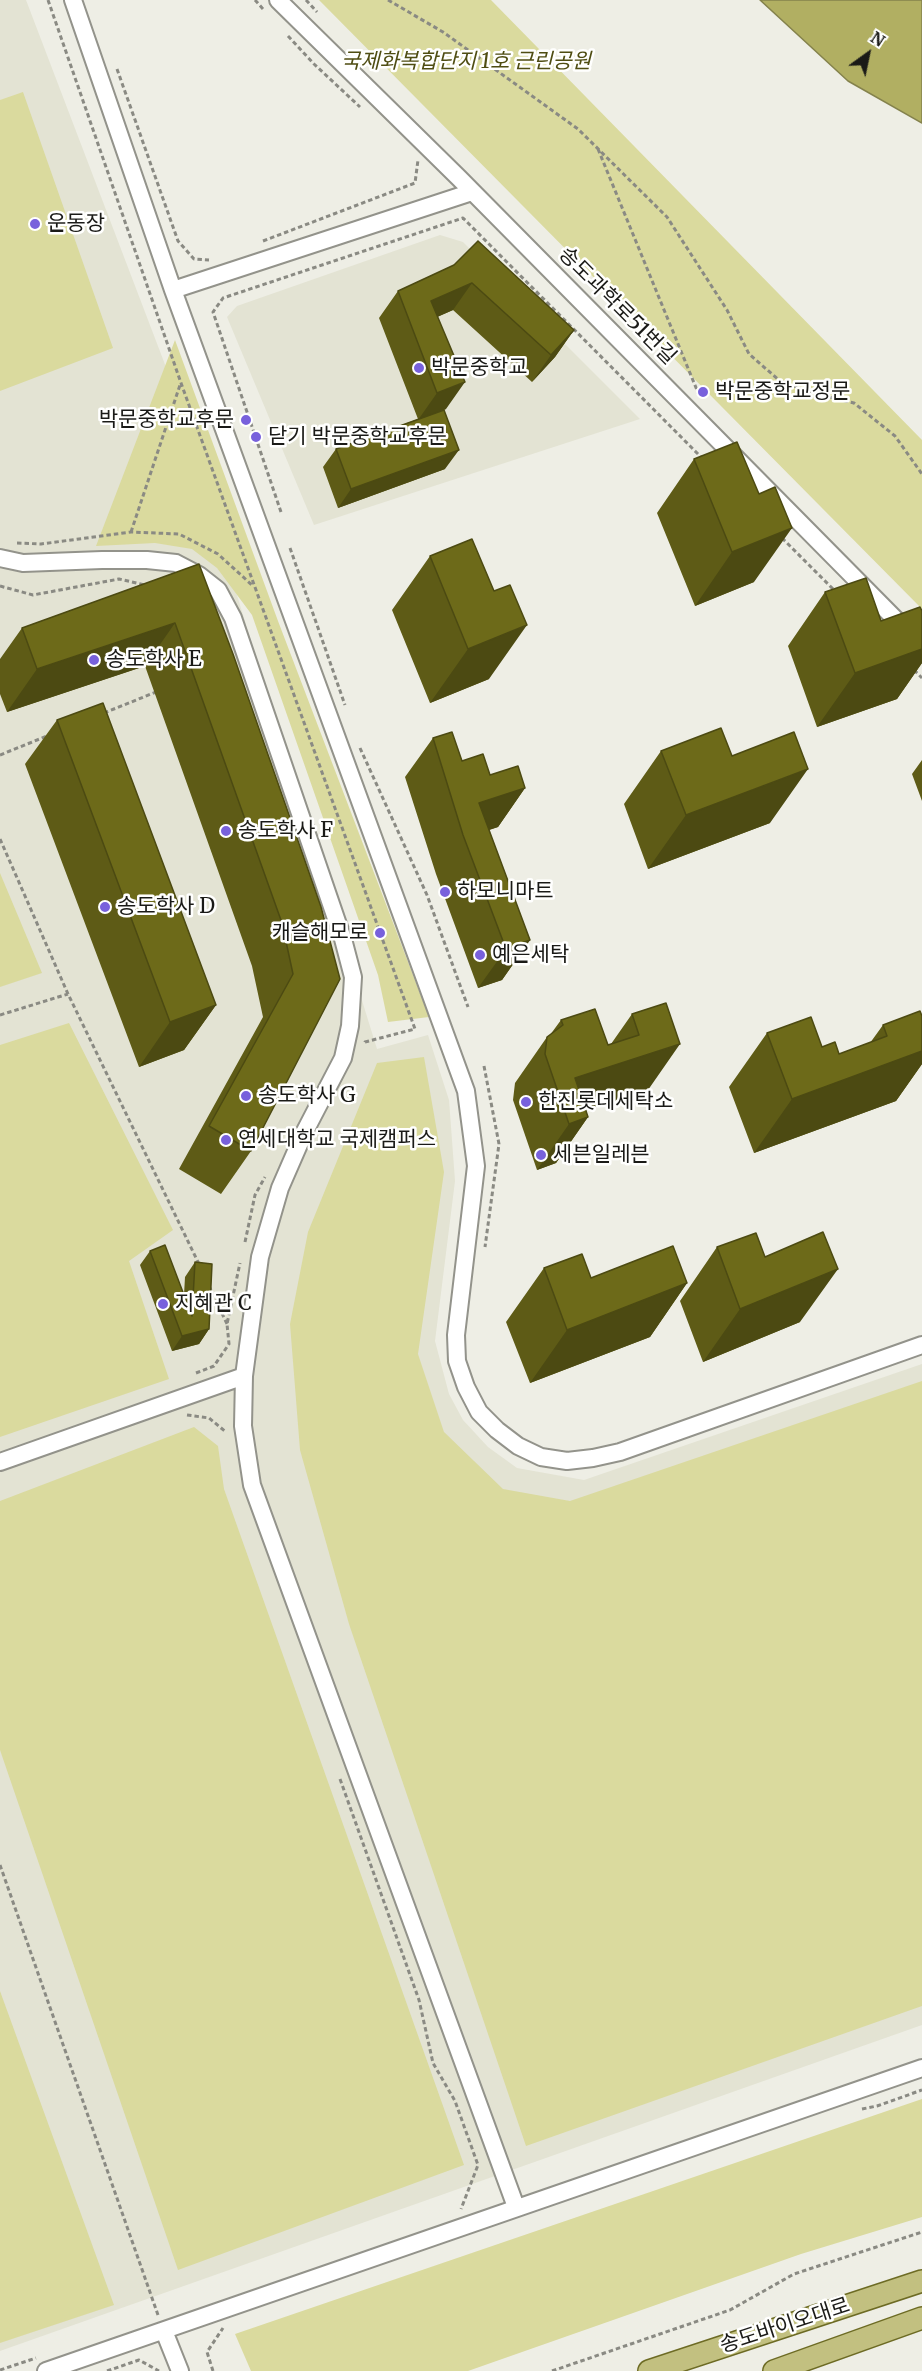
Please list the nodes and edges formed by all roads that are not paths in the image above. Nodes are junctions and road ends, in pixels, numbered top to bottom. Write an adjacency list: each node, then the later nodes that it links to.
1 (74, 0): 4 (street)
2 (278, 0): 3 (street, 송도과학로51번길)
3 (472, 192): 4 (street); 6 (street, 송도과학로51번길)
4 (173, 290): 7 (street)
5 (0, 558): 8 (street)
6 (922, 646)
7 (922, 1345)
8 (244, 1376): 9 (street); 11 (street)
9 (0, 1462)
10 (922, 2068): 11 (street)
11 (516, 2207): 14 (street)
12 (922, 2281): 17 (main road, 송도바이오대로)
13 (922, 2318): 18 (main road, 송도바이오대로)
14 (161, 2323): 15 (street); 16 (street)
15 (46, 2371)
16 (180, 2371)
17 (649, 2371)
18 (774, 2371)

